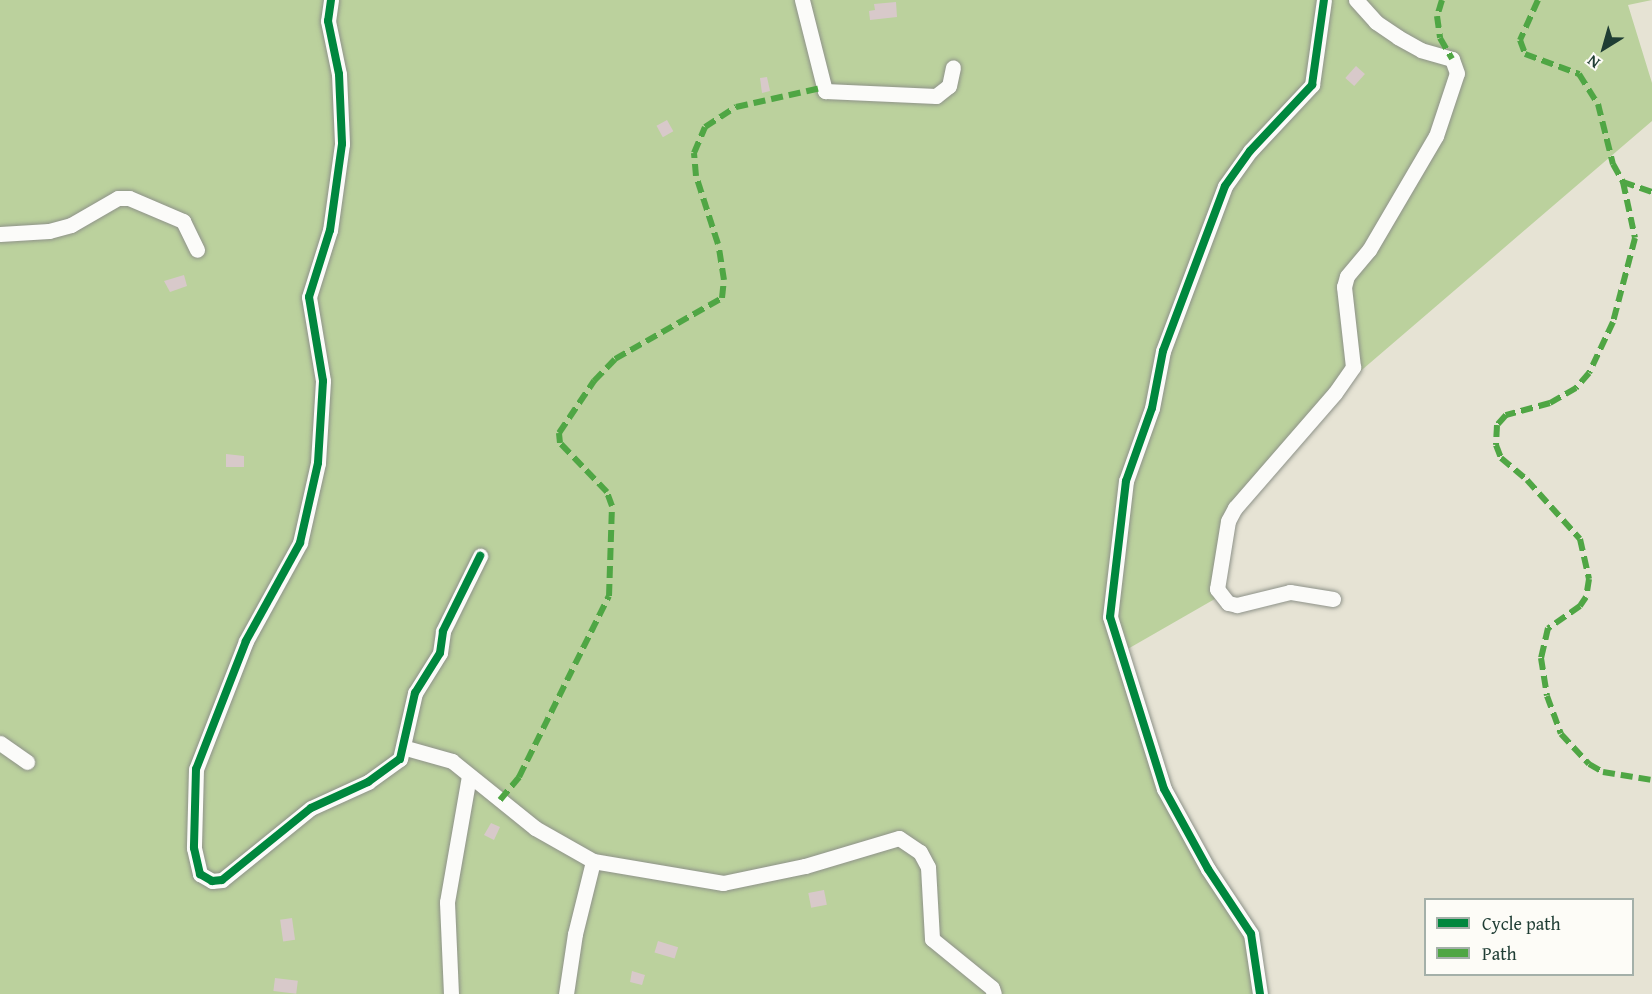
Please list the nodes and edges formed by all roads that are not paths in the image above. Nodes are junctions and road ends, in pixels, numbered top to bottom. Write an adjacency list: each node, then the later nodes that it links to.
1 (332, 0): 11 (street)
2 (802, 0): 5 (street)
3 (1324, 0): 18 (street)
4 (1356, 0): 9 (street)
5 (953, 67)
6 (0, 234): 7 (street)
7 (197, 250)
8 (480, 556): 11 (street)
9 (1333, 599)
10 (0, 743): 12 (street)
11 (406, 748): 13 (street)
12 (27, 762)
13 (469, 776): 14 (street); 15 (street)
14 (593, 861): 16 (street); 17 (street)
15 (451, 994)
16 (566, 994)
17 (994, 994)
18 (1260, 994)

